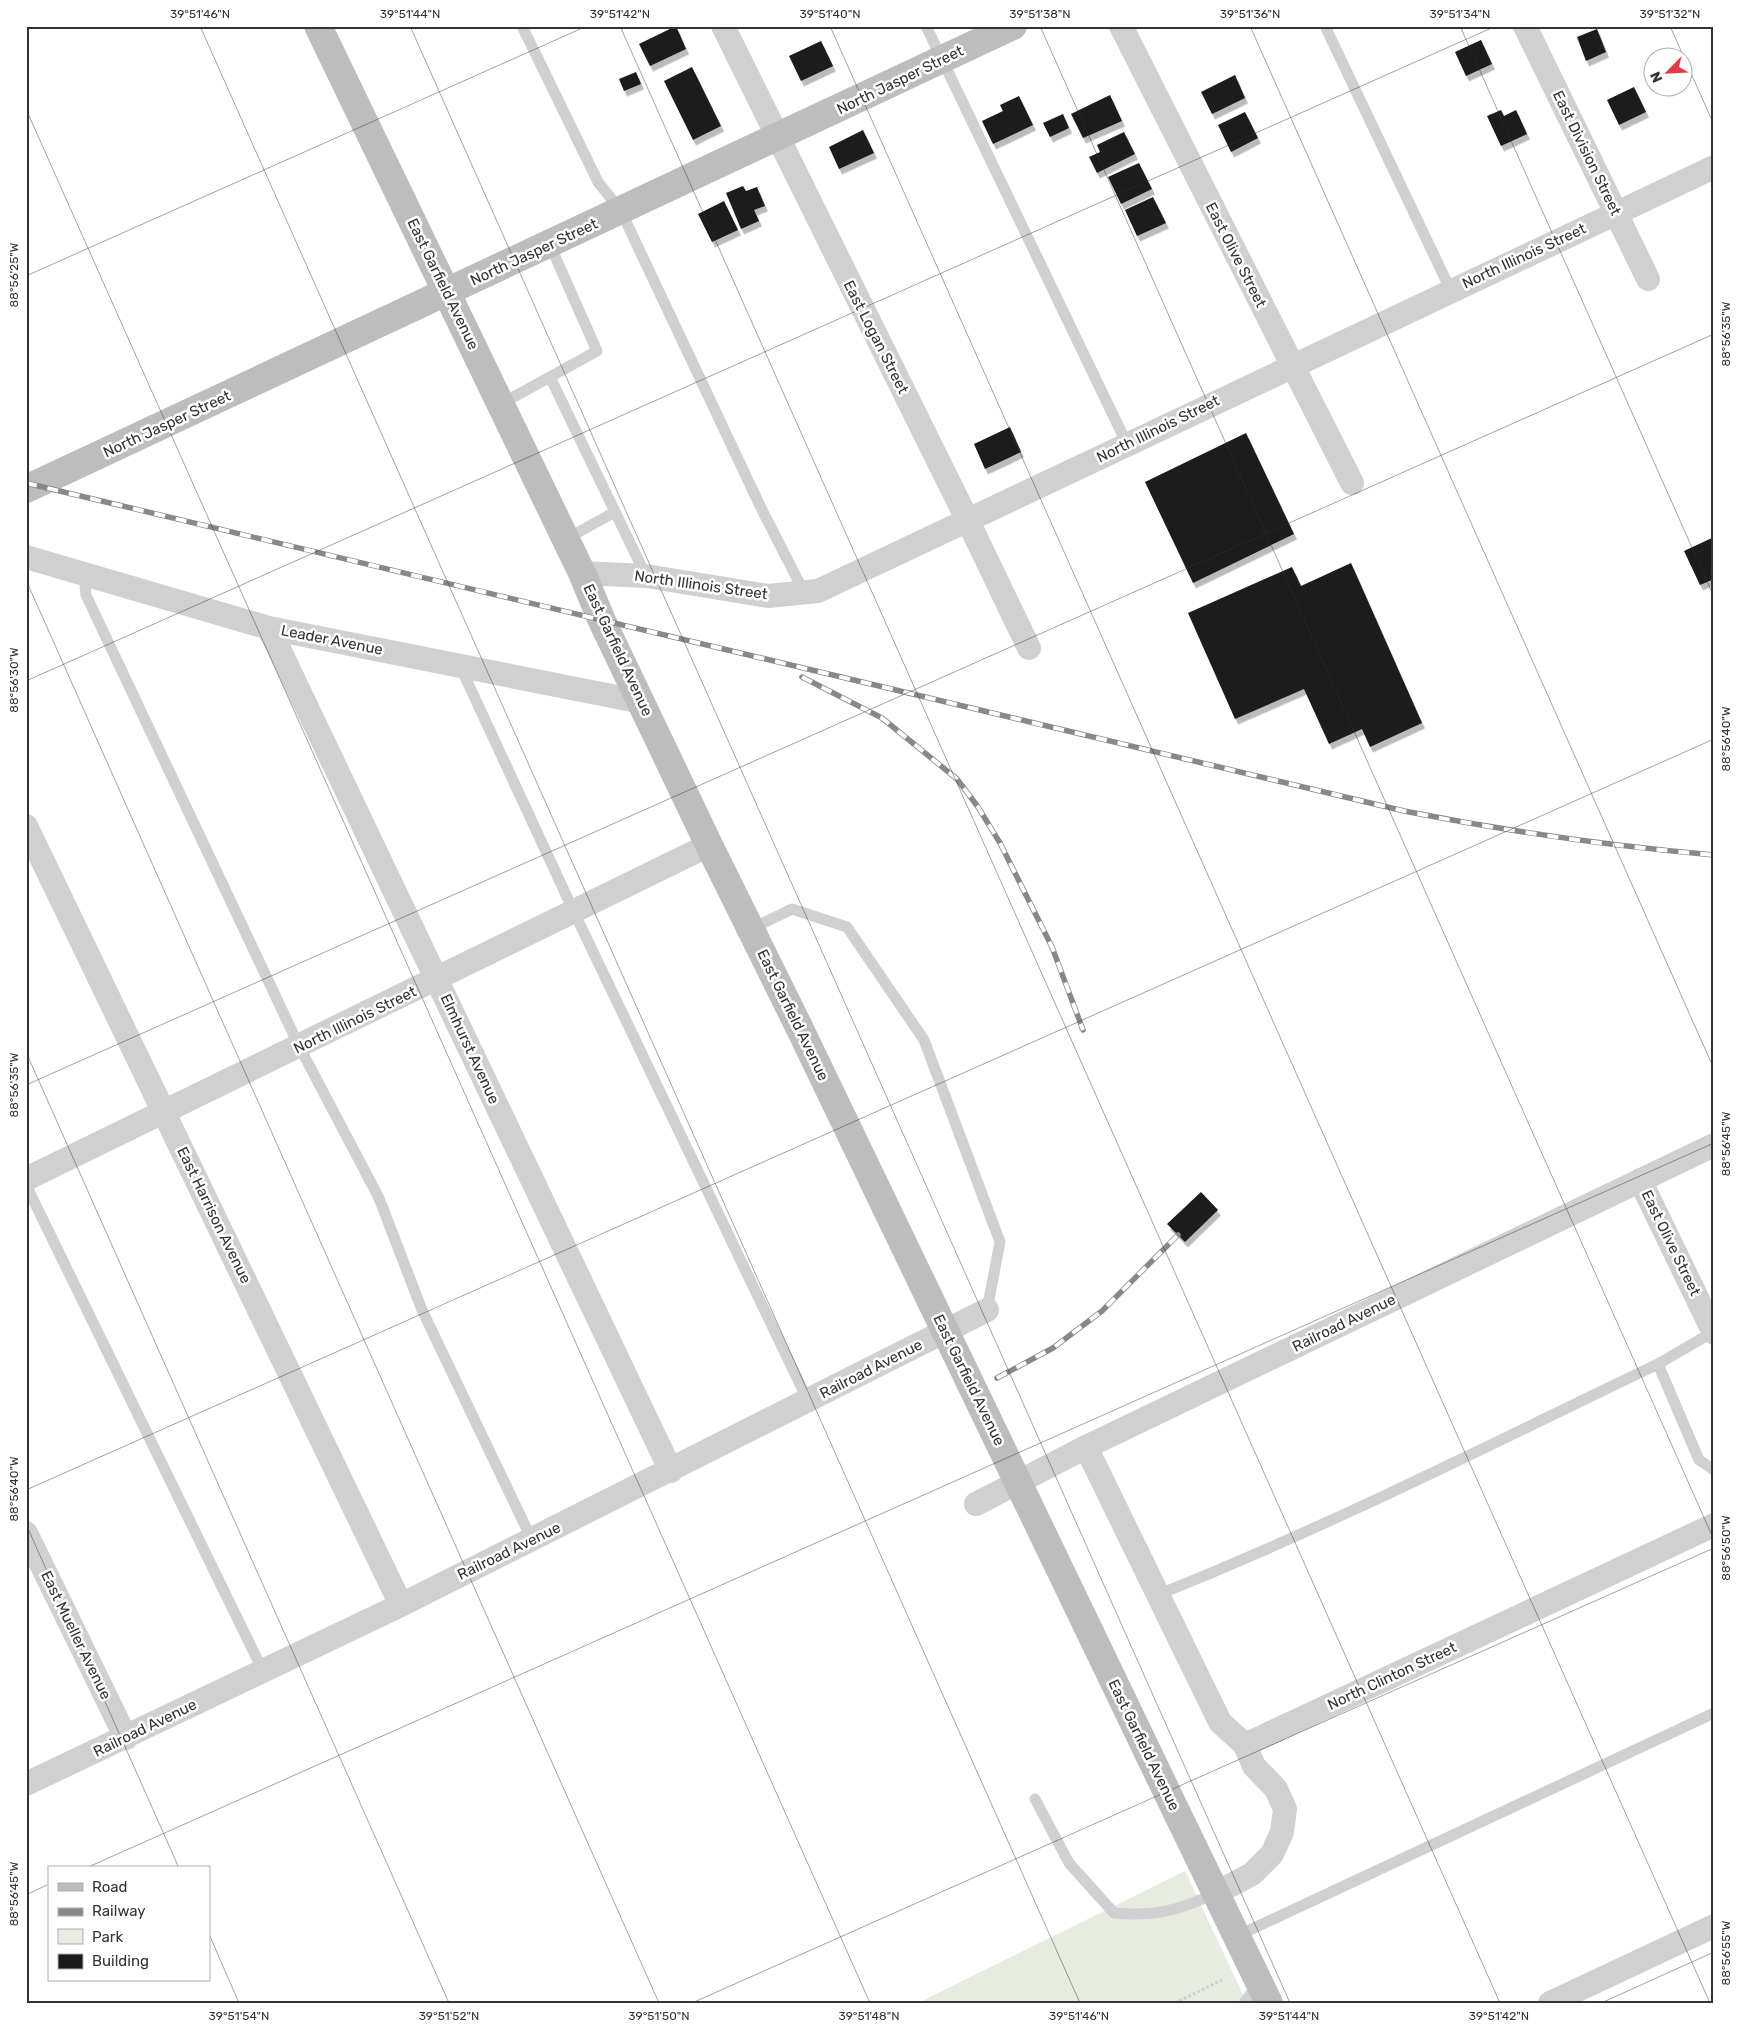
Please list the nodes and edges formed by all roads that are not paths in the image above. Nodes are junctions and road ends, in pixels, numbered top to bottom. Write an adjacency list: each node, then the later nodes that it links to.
1 (318, 26): 17 (street, East Garfield Avenue)
2 (522, 26): 12 (lane)
3 (723, 26): 10 (street, East Logan Street)
4 (926, 26): 9 (lane)
5 (1014, 26): 9 (street, North Jasper Street)
6 (1122, 26): 18 (street, East Olive Street)
7 (1325, 26): 16 (lane)
8 (1525, 26): 13 (street, East Division Street)
9 (942, 60): 10 (street, North Jasper Street); 21 (lane)
10 (777, 139): 12 (street, North Jasper Street); 25 (street, East Logan Street)
11 (1714, 167): 13 (street, North Illinois Street)
12 (621, 211): 14 (street, North Jasper Street); 31 (lane)
13 (1616, 213): 15 (street, East Division Street); 16 (street, North Illinois Street)
14 (550, 245): 17 (street, North Jasper Street); 19 (lane)
15 (1648, 279)
16 (1450, 291): 18 (street, North Illinois Street)
17 (447, 293): 20 (street, East Garfield Avenue); 23 (street, North Jasper Street)
18 (1291, 366): 21 (street, North Illinois Street); 22 (street, East Olive Street)
19 (550, 377): 20 (lane); 24 (lane)
20 (501, 404): 26 (street, East Garfield Avenue)
21 (1127, 444): 25 (street, North Illinois Street)
22 (1352, 484)
23 (26, 489)
24 (615, 512): 26 (lane); 30 (lane)
25 (968, 521): 31 (street, North Illinois Street); 33 (street, East Logan Street)
26 (566, 539): 28 (street, East Garfield Avenue)
27 (26, 557): 29 (street, Leader Avenue)
28 (582, 573): 30 (street, North Illinois Street); 35 (street, East Garfield Avenue)
29 (84, 574): 32 (street, Leader Avenue); 41 (lane)
30 (646, 576): 31 (street, North Illinois Street)
31 (804, 592)
32 (269, 628): 34 (street, Leader Avenue); 40 (street, Elmhurst Avenue)
33 (1029, 648)
34 (460, 666): 35 (street, Leader Avenue); 38 (lane)
35 (642, 702): 37 (street, East Garfield Avenue)
36 (26, 826): 42 (street, East Harrison Avenue)
37 (709, 845): 38 (street, North Illinois Street); 39 (street, East Garfield Avenue)
38 (574, 912): 40 (street, North Illinois Street); 50 (lane)
39 (751, 929): 47 (lane); 66 (street, East Garfield Avenue, bridge)
40 (437, 980): 41 (street, North Illinois Street); 53 (street, Elmhurst Avenue)
41 (299, 1046): 42 (street, North Illinois Street); 57 (lane)
42 (164, 1110): 44 (street, North Illinois Street); 59 (street, East Harrison Avenue)
43 (1714, 1146): 45 (street, Railroad Avenue)
44 (26, 1179)
45 (1640, 1180): 48 (street, East Olive Street); 51 (street, Railroad Avenue)
46 (26, 1185): 60 (lane)
47 (987, 1310): 50 (street, Railroad Avenue)
48 (1713, 1333): 49 (lane)
49 (1658, 1364): 52 (lane); 58 (lane)
50 (808, 1401): 53 (street, Railroad Avenue)
51 (1086, 1447): 54 (street, Railroad Avenue); 58 (street)
52 (1714, 1470)
53 (671, 1471): 57 (street, Railroad Avenue)
54 (976, 1504)
55 (1714, 1525): 63 (street, North Clinton Street)
56 (26, 1533): 62 (street, East Mueller Avenue)
57 (532, 1540): 59 (street, Railroad Avenue)
58 (1158, 1595): 63 (street)
59 (401, 1605): 60 (street, Railroad Avenue)
60 (263, 1671): 62 (street, Railroad Avenue)
61 (1714, 1713): 68 (lane)
62 (126, 1738): 64 (street, Railroad Avenue)
63 (1245, 1744): 66 (street)
64 (26, 1784)
65 (1035, 1799): 66 (lane)
66 (1216, 1893): 68 (street, East Garfield Avenue)
67 (1714, 1926): 70 (street)
68 (1237, 1936): 69 (street, East Garfield Avenue)
69 (1257, 1996)
70 (1550, 2003)

